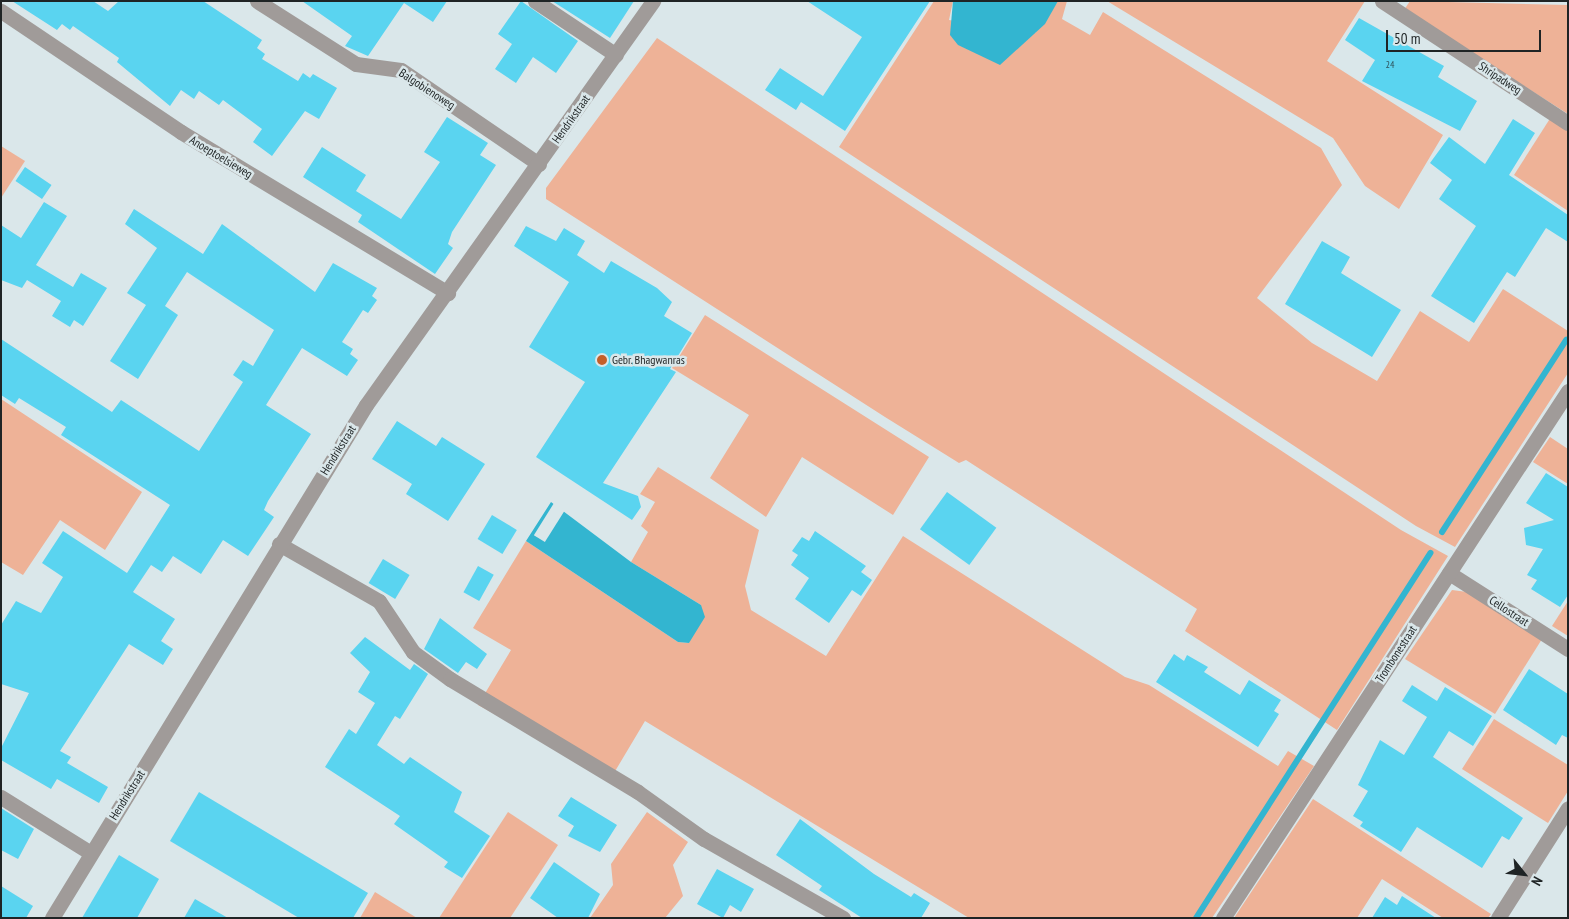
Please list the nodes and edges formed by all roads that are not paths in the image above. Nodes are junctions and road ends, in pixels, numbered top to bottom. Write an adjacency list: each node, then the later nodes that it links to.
1 (257, 1): 8 (street, Balgobienoweg)
2 (536, 1): 6 (street)
3 (653, 1): 6 (street, Hendrikstraat)
4 (1382, 1): 7 (street, Shripadweg)
5 (1, 11): 9 (street, Anoeptoelsieweg)
6 (616, 56): 8 (street, Hendrikstraat)
7 (1568, 123)
8 (538, 164): 9 (street, Hendrikstraat)
9 (448, 293): 11 (street, Hendrikstraat)
10 (1568, 391): 12 (street, Trombonestraat)
11 (279, 544): 16 (street, Hendrikstraat); 18 (street)
12 (1450, 572): 13 (street, Cellostraat); 19 (street, Trombonestraat)
13 (1568, 649)
14 (1, 797): 16 (street)
15 (1568, 808): 20 (street)
16 (91, 853): 17 (street, Hendrikstraat)
17 (52, 918)
18 (843, 918)
19 (1224, 918)
20 (1498, 918)

